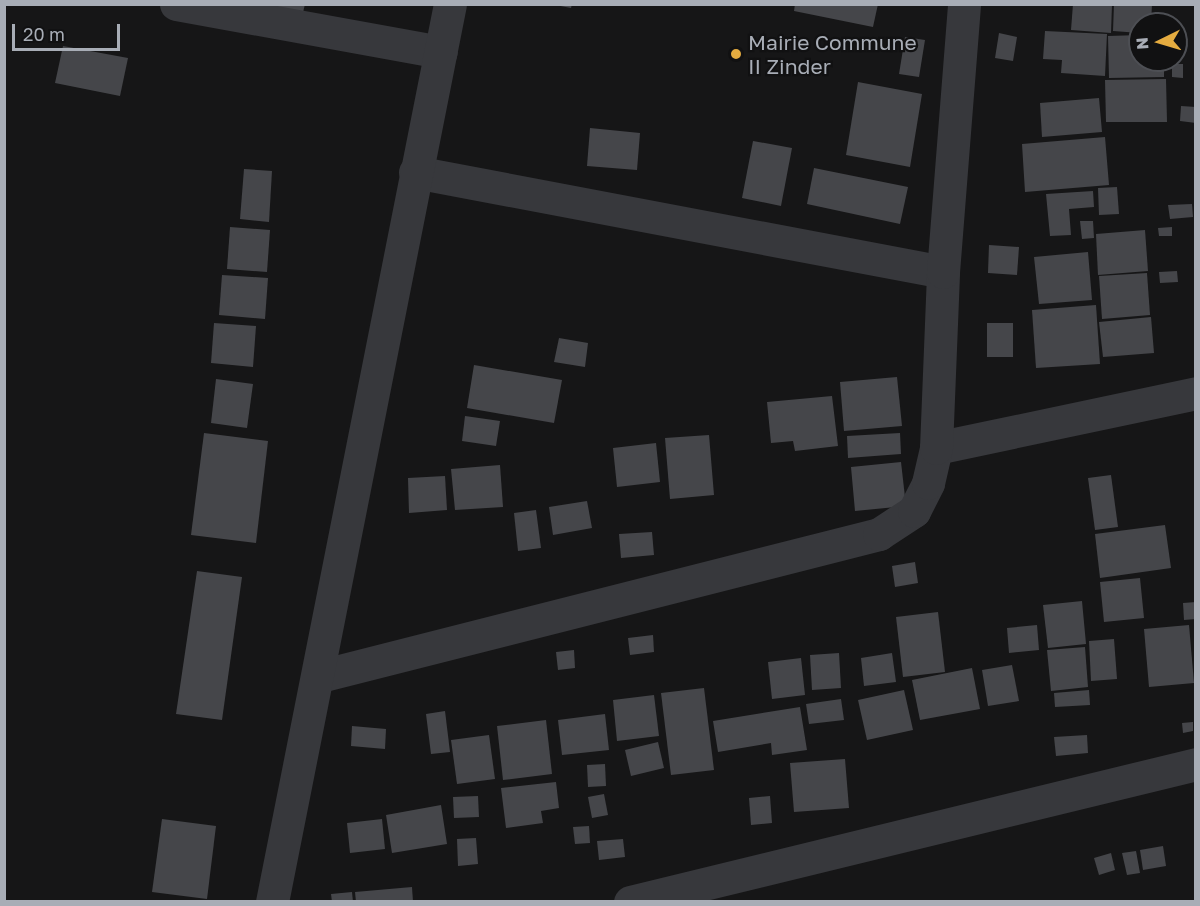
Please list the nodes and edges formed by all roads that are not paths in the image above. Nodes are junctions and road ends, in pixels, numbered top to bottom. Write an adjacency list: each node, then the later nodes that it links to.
1 (176, 4): 4 (street)
2 (450, 4): 4 (street)
3 (964, 4): 6 (street)
4 (441, 52): 5 (street)
5 (415, 172): 6 (street); 9 (street)
6 (943, 272): 8 (street)
7 (1196, 393): 8 (street)
8 (936, 448): 9 (street)
9 (320, 676): 11 (street)
10 (1196, 764): 12 (street)
11 (272, 902)
12 (630, 902)

